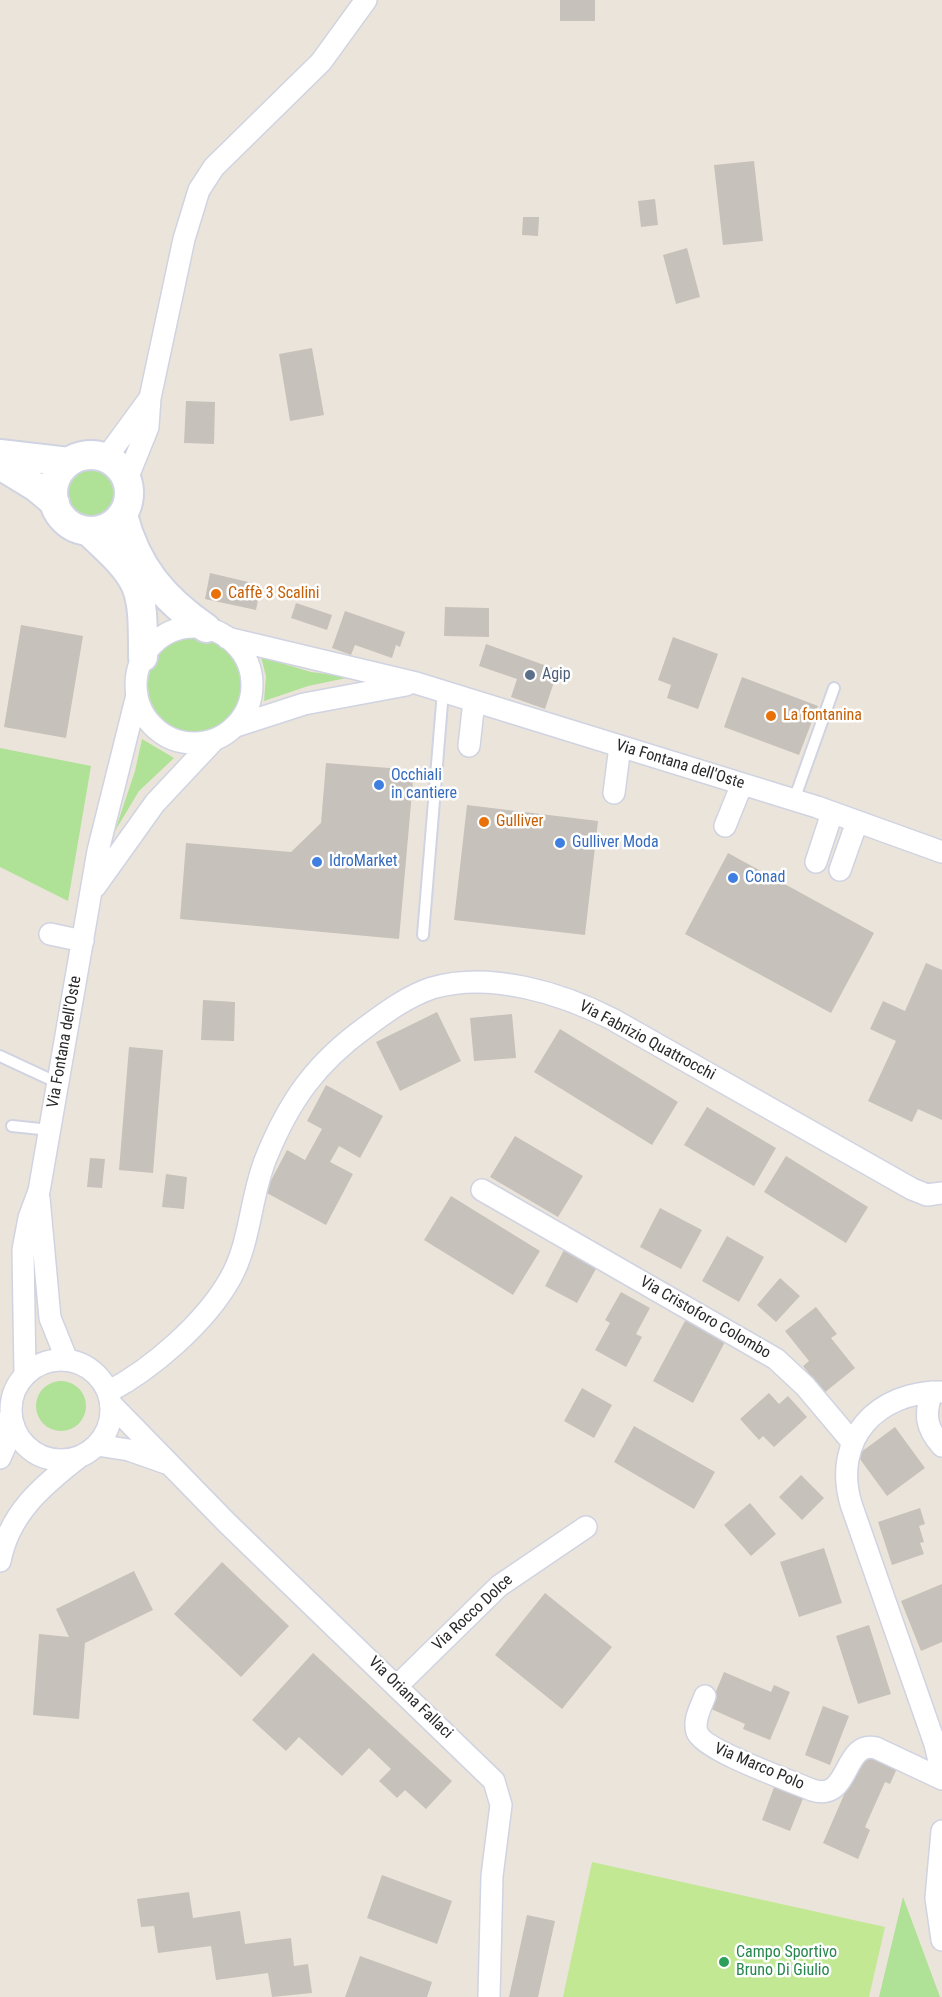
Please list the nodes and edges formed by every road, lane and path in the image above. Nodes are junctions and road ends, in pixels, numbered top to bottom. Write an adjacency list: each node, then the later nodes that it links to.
1 (366, 0): 2 (street)
2 (150, 398): 4 (street); 7 (street)
3 (0, 454): 5 (street)
4 (106, 458): 5 (street); 7 (street)
5 (69, 462): 8 (street)
6 (0, 465): 8 (street)
7 (127, 479): 9 (street)
8 (55, 503): 10 (street)
9 (123, 515): 10 (street); 11 (street)
10 (88, 531): 12 (street)
11 (217, 633): 12 (street); 13 (street, Via Fontana dell'Oste); 18 (street)
12 (143, 657): 16 (street)
13 (416, 683): 15 (street, Via Fontana dell'Oste); 18 (street, Via Fontana dell'Oste)
14 (834, 688): 24 (lane)
15 (443, 691): 17 (street, Via Fontana dell'Oste); 33 (lane)
16 (137, 695): 19 (street); 31 (street, Via Fontana dell'Oste)
17 (474, 701): 20 (street); 21 (street, Via Fontana dell'Oste)
18 (236, 726): 19 (street)
19 (216, 739): 31 (street, Via Fontana dell'Oste)
20 (469, 746)
21 (620, 746): 22 (street, Via Fontana dell'Oste); 23 (street)
22 (742, 784): 24 (street, Via Fontana dell'Oste); 27 (street)
23 (614, 793)
24 (794, 800): 25 (street, Via Fontana dell'Oste)
25 (832, 813): 26 (street, Via Fontana dell'Oste); 29 (street)
26 (856, 822): 28 (street, Via Fontana dell'Oste); 30 (street)
27 (725, 826)
28 (942, 852)
29 (816, 862)
30 (840, 870)
31 (91, 892): 34 (street, Via Fontana dell'Oste)
32 (50, 934): 34 (street)
33 (423, 935)
34 (83, 941): 36 (street, Via Fontana dell'Oste)
35 (0, 1056): 36 (lane)
36 (58, 1083): 38 (street, Via Fontana dell'Oste)
37 (12, 1126): 38 (lane)
38 (50, 1130): 40 (street, Via Fontana dell'Oste)
39 (482, 1190): 47 (street, Via Cristoforo Colombo)
40 (39, 1191): 42 (street, Via Fontana dell'Oste); 43 (street, Via Fontana dell'Oste)
41 (942, 1194): 45 (street, Via Fabrizio Quattrocchi)
42 (67, 1360): 43 (street); 45 (street)
43 (25, 1375): 46 (street)
44 (937, 1392): 47 (street); 49 (street)
45 (109, 1398): 48 (street); 52 (street, Via Oriana Fallaci)
46 (6, 1417): 50 (street); 51 (street)
47 (853, 1443): 57 (street)
48 (97, 1445): 51 (street); 52 (street, Via Oriana Fallaci)
49 (942, 1446)
50 (0, 1458)
51 (78, 1458): 54 (street)
52 (169, 1465): 55 (street, Via Oriana Fallaci)
53 (586, 1527): 55 (street, Via Rocco Dolce)
54 (0, 1561)
55 (397, 1686): 61 (street, Via Oriana Fallaci)
56 (705, 1696): 58 (street, Via Marco Polo)
57 (942, 1774)
58 (942, 1779)
59 (942, 1831): 60 (street)
60 (942, 1940)
61 (489, 1997)

